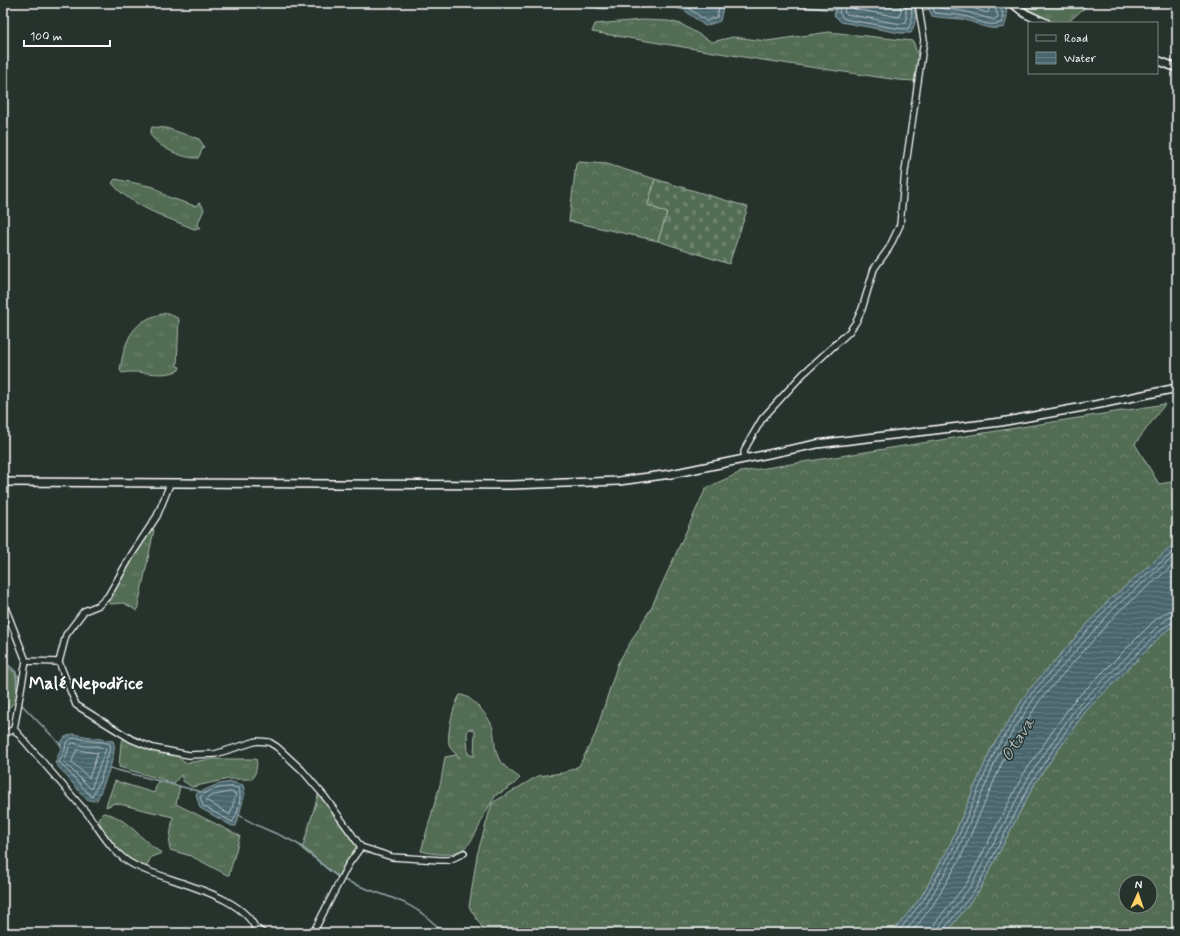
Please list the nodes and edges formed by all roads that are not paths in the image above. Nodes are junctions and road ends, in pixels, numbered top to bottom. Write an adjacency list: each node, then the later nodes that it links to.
1 (918, 3): 7 (street)
2 (1012, 3): 3 (main road)
3 (1044, 22)
4 (1158, 60): 5 (main road)
5 (1177, 68)
6 (1177, 388): 7 (main road)
7 (745, 458): 9 (main road)
8 (3, 484): 9 (main road)
9 (170, 484): 12 (street)
10 (3, 602): 11 (street)
11 (26, 661): 12 (street); 13 (street)
12 (59, 662): 15 (street)
13 (14, 729): 14 (street); 17 (street)
14 (3, 735)
15 (362, 846): 16 (street); 19 (street)
16 (464, 853)
17 (256, 931): 18 (street)
18 (263, 933)
19 (313, 933)

